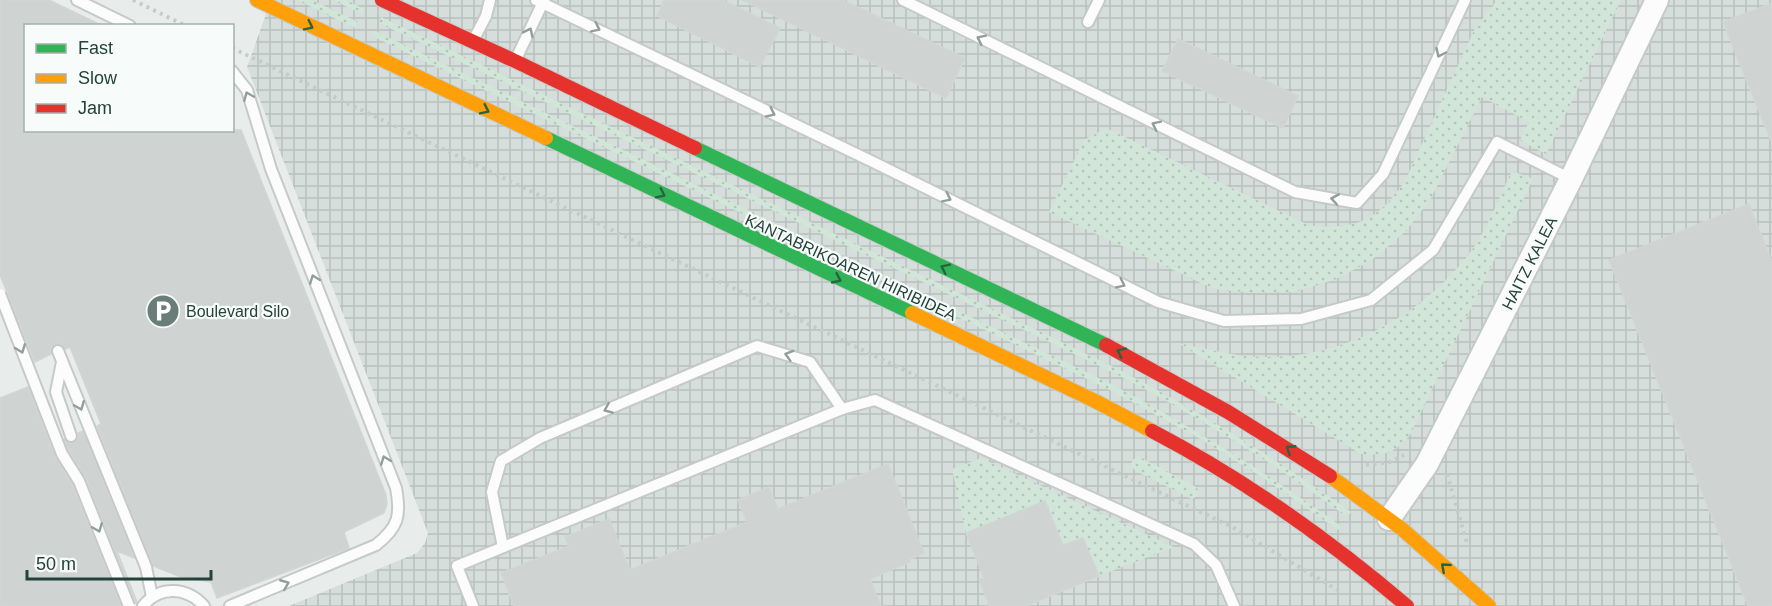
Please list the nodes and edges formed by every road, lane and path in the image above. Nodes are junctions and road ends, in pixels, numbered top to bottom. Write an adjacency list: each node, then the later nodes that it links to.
1 (77, 0): 12 (lane)
2 (133, 0): 13 (path)
3 (257, 0): 32 (main road, KANTABRIKOAREN HIRIBIDEA, one-way to 32)
4 (382, 0): 14 (main road)
5 (490, 0): 14 (lane)
6 (903, 0): 8 (lane, one-way to 6)
7 (1100, 0): 11 (lane)
8 (1465, 0)
9 (1657, 0): 18 (street, HAITZ KALEA)
10 (541, 1): 16 (lane, one-way to 10); 18 (lane, one-way to 18)
11 (1088, 22)
12 (126, 24)
13 (182, 24)
14 (472, 42): 16 (main road)
15 (234, 49): 24 (path)
16 (515, 61): 22 (main road, one-way to 16)
17 (234, 74): 29 (lane, one-way to 17)
18 (1571, 179): 22 (street, HAITZ KALEA)
19 (0, 294): 26 (lane, one-way to 26, bridge)
20 (842, 410): 23 (lane); 23 (lane, one-way to 23); 31 (lane)
21 (72, 436): 25 (lane, one-way to 25)
22 (1389, 519): 33 (main road, one-way to 22)
23 (503, 547): 30 (lane)
24 (1345, 594)
25 (152, 597): 27 (lane); 28 (lane)
26 (129, 606)
27 (143, 606)
28 (204, 606)
29 (230, 606)
30 (472, 606)
31 (1234, 606)
32 (1407, 606)
33 (1488, 606)

